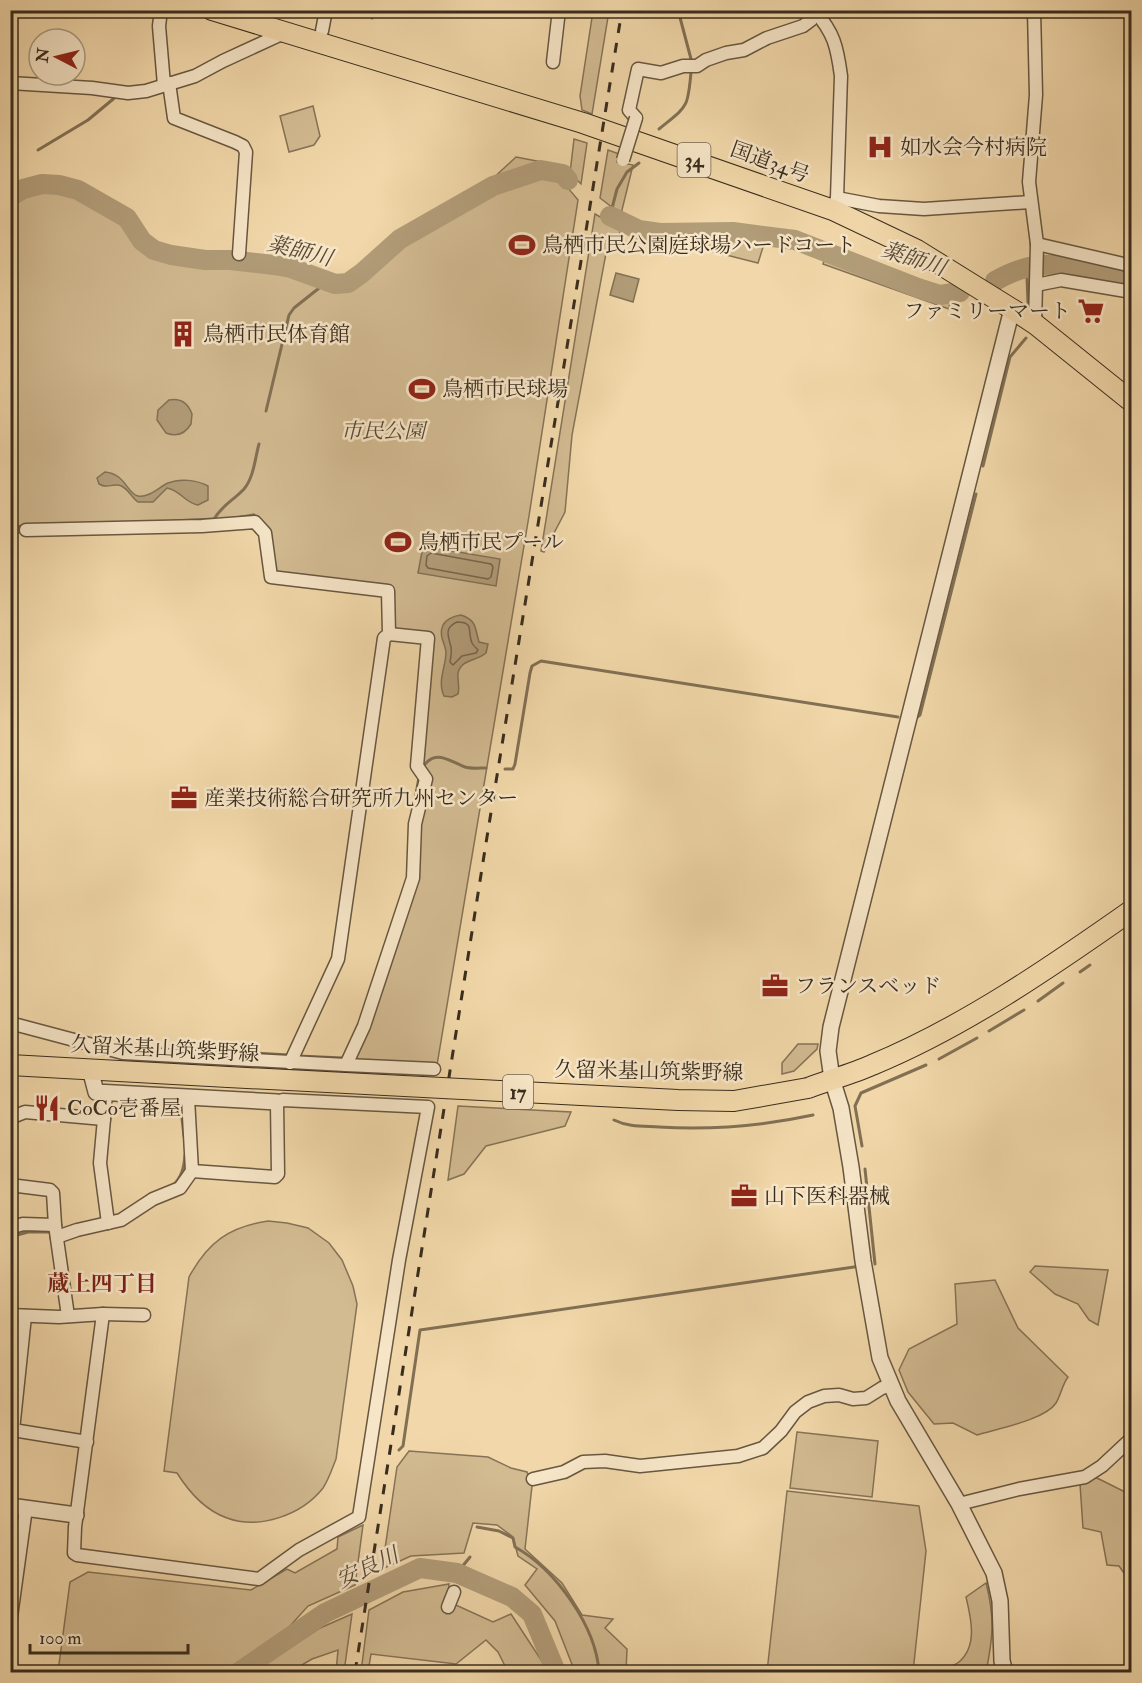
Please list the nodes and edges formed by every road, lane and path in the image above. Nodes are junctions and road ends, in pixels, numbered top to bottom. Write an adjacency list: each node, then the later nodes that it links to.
1 (160, 10): 11 (street)
2 (212, 10): 8 (main road, 国道34号 / 34)
3 (326, 10): 7 (street)
4 (559, 10): 9 (street)
5 (1034, 10): 13 (street)
6 (817, 11): 12 (street, bridge); 14 (street)
7 (322, 31)
8 (286, 32): 11 (street); 14 (main road, 国道34号 / 34)
9 (553, 62)
10 (10, 83): 11 (street)
11 (166, 84): 16 (street)
12 (623, 160)
13 (1030, 202): 14 (street); 15 (street)
14 (835, 204): 20 (main road, 国道34号 / 34)
15 (1037, 247): 17 (street); 18 (street)
16 (239, 254)
17 (1131, 266)
18 (1036, 285): 19 (street); 21 (street)
19 (1131, 292)
20 (1012, 309): 21 (main road, 国道34号 / 34); 34 (street)
21 (1035, 324): 22 (main road, 国道34号 / 34)
22 (1131, 402)
23 (26, 530): 24 (street)
24 (389, 634): 28 (street); 30 (street)
25 (1131, 910): 34 (main road, 久留米基山筑紫野線 / 17)
26 (10, 1023): 27 (street)
27 (114, 1050): 28 (street); 32 (street)
28 (290, 1063): 30 (street)
29 (10, 1065): 31 (main road, 久留米基山筑紫野線 / 17)
30 (346, 1065): 33 (street)
31 (90, 1069): 32 (main road, 久留米基山筑紫野線 / 17); 35 (street)
32 (111, 1070): 34 (main road, 久留米基山筑紫野線 / 17, bridge)
33 (434, 1070)
34 (832, 1079): 50 (street)
35 (106, 1094): 36 (street); 39 (street)
36 (188, 1098): 37 (street); 40 (street)
37 (277, 1102): 40 (street); 56 (street)
38 (10, 1118): 39 (street)
39 (104, 1119): 42 (street)
40 (192, 1172): 42 (street)
41 (10, 1185): 44 (street)
42 (107, 1219): 44 (street)
43 (10, 1228): 44 (street)
44 (56, 1231): 49 (street)
45 (103, 1314): 47 (street); 49 (street); 52 (street)
46 (10, 1315): 48 (street)
47 (144, 1315)
48 (26, 1316): 49 (street); 52 (street)
49 (68, 1316)
50 (892, 1385): 53 (street); 54 (street)
51 (1131, 1438): 54 (street)
52 (87, 1442): 56 (street)
53 (533, 1479)
54 (959, 1504): 61 (street)
55 (18, 1507): 56 (street); 58 (street)
56 (76, 1515)
57 (454, 1592): 59 (street)
58 (12, 1605): 60 (street)
59 (448, 1607)
60 (10, 1624)
61 (1005, 1672)

